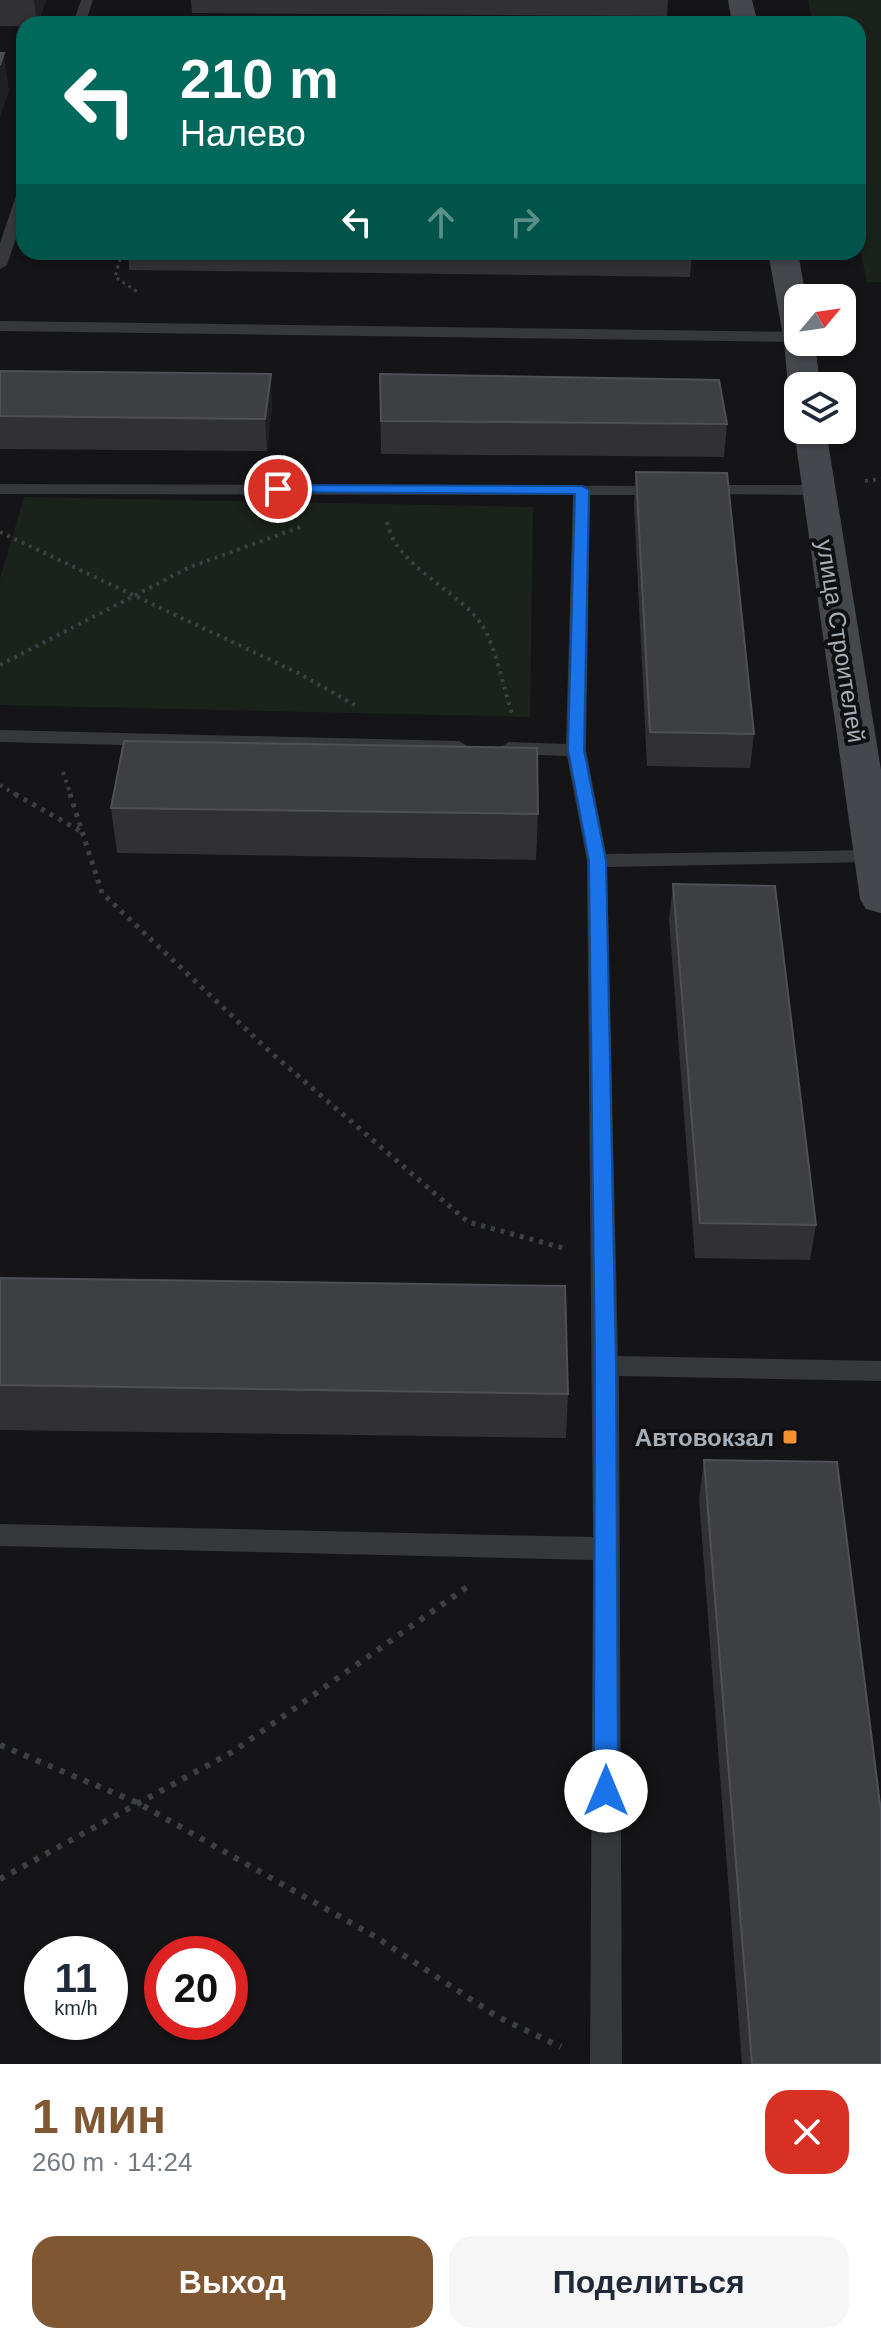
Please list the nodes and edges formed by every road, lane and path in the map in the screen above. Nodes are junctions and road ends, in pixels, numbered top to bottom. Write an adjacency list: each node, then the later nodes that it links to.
1 (16, 231): 3 (lane)
2 (784, 260): 4 (main road)
3 (0, 265)
4 (789, 284)
5 (0, 326): 6 (lane)
6 (784, 339)
7 (812, 444): 11 (main road, улица Строителей)
8 (0, 489): 9 (lane)
9 (401, 489): 10 (lane); 19 (path)
10 (582, 490): 11 (lane); 20 (lane)
11 (817, 490): 23 (main road, улица Строителей)
12 (317, 521): 14 (path)
13 (0, 532): 14 (path)
14 (135, 595): 15 (path); 16 (path)
15 (0, 665)
16 (363, 710)
17 (0, 736): 18 (lane)
18 (51, 737): 19 (lane); 22 (path)
19 (542, 749): 20 (lane)
20 (576, 750): 24 (lane)
21 (0, 785): 22 (path)
22 (84, 832): 26 (path)
23 (874, 855): 24 (lane); 25 (main road, улица Строителей)
24 (597, 861): 26 (lane)
25 (881, 899)
26 (604, 1260): 27 (lane)
27 (606, 1366): 28 (lane); 31 (lane)
28 (881, 1371)
29 (0, 1535): 30 (lane)
30 (523, 1547): 31 (lane); 33 (path)
31 (606, 1549): 36 (lane)
32 (0, 1745): 33 (path)
33 (138, 1803): 34 (path); 35 (path)
34 (0, 1879)
35 (569, 2051)
36 (606, 2064)

